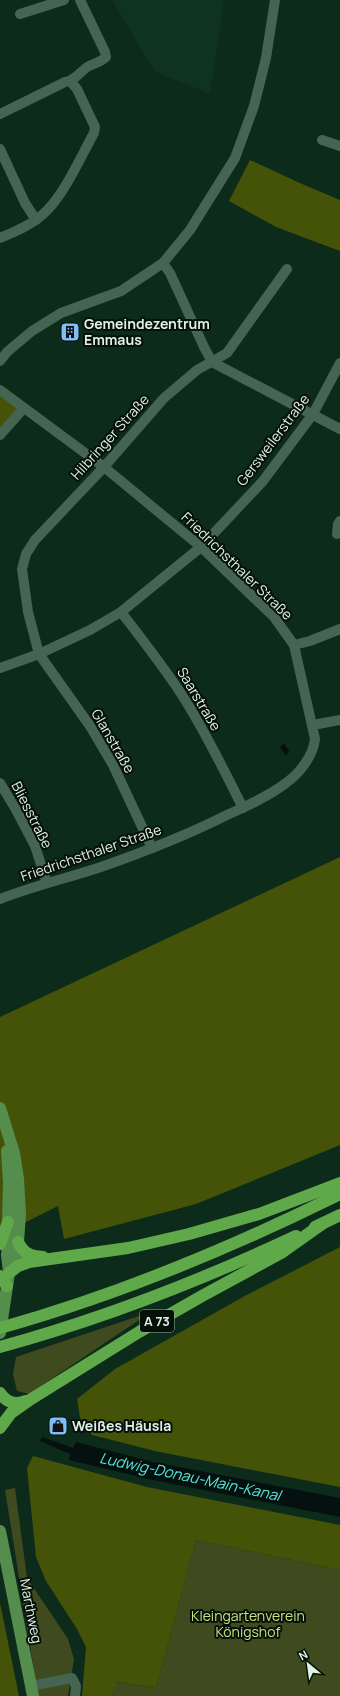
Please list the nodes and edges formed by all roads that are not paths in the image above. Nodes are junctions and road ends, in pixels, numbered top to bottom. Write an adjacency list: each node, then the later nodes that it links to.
1 (64, 0): 4 (street)
2 (80, 0): 5 (street)
3 (275, 0): 12 (street)
4 (20, 14)
5 (70, 82): 6 (street); 10 (street)
6 (0, 114)
7 (322, 140): 8 (street)
8 (340, 146)
9 (0, 149): 10 (street)
10 (36, 220): 11 (street)
11 (0, 238)
12 (163, 263): 14 (street); 15 (street)
13 (287, 269): 15 (street, Hilbringer Straße)
14 (0, 361)
15 (212, 362): 19 (street); 22 (street, Hilbringer Straße)
16 (340, 363): 19 (street, Gersweilerstraße)
17 (0, 390): 18 (street, Friedrichsthaler Straße)
18 (24, 408): 21 (street); 22 (street, Friedrichsthaler Straße)
19 (312, 414): 20 (street); 25 (street, Gersweilerstraße)
20 (340, 430)
21 (0, 435)
22 (104, 467): 25 (street, Friedrichsthaler Straße); 29 (street, Hilbringer Straße)
23 (340, 521): 24 (street)
24 (337, 534)
25 (201, 547): 26 (street, Gersweilerstraße); 28 (street, Friedrichsthaler Straße)
26 (121, 612): 29 (street, Gersweilerstraße); 34 (street, Saarstraße)
27 (340, 629): 28 (street)
28 (294, 645): 32 (street, Friedrichsthaler Straße)
29 (39, 654): 30 (street, Gersweilerstraße); 35 (street, Glanstraße)
30 (0, 668)
31 (340, 720): 32 (street)
32 (313, 725): 34 (street, Friedrichsthaler Straße)
33 (0, 783): 36 (street, Bliesstraße)
34 (243, 808): 35 (street, Friedrichsthaler Straße)
35 (152, 848): 36 (street, Friedrichsthaler Straße)
36 (47, 883): 37 (street, Friedrichsthaler Straße)
37 (0, 899)
38 (0, 1108): 39 (main road)
39 (6, 1128): 43 (main road); 45 (main road)
40 (340, 1183): 47 (highway)
41 (340, 1194): 49 (highway)
42 (340, 1215): 44 (highway, A 73)
43 (8, 1222): 46 (highway); 48 (main road)
44 (322, 1224): 51 (highway, A 73); 53 (highway, A 73)
45 (18, 1242): 47 (highway); 48 (main road)
46 (0, 1244)
47 (52, 1258): 48 (highway)
48 (5, 1278): 50 (main road)
49 (0, 1328)
50 (0, 1333)
51 (0, 1348)
52 (0, 1393): 53 (highway)
53 (28, 1401): 54 (highway, A 73)
54 (0, 1428)
55 (0, 1531): 56 (main road, Marthweg)
56 (32, 1691): 57 (street)
57 (75, 1696)

